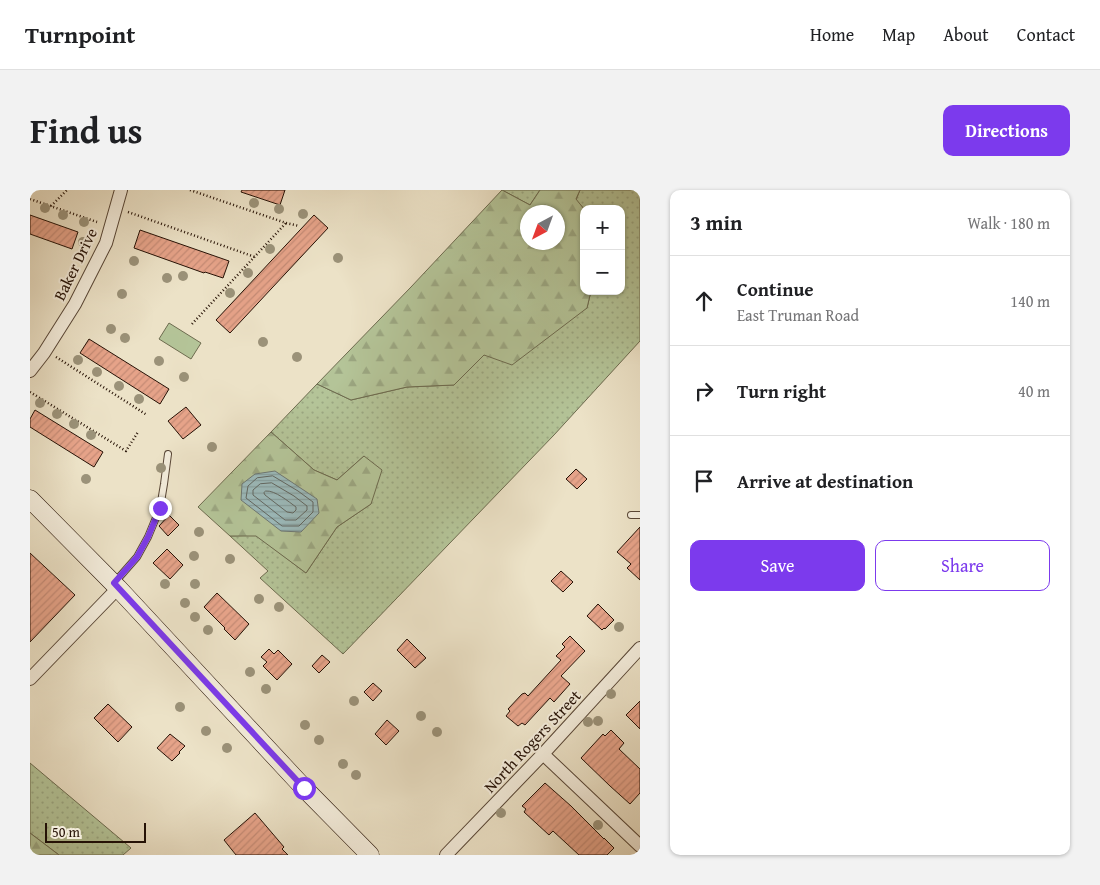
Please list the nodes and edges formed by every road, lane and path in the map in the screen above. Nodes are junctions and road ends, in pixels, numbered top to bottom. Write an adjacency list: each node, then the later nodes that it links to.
1 (67, 190): 5 (path)
2 (121, 190): 13 (street, Baker Drive)
3 (190, 190): 8 (path)
4 (30, 199): 5 (path)
5 (51, 206): 7 (path)
6 (128, 212): 10 (path)
7 (97, 222)
8 (286, 223): 9 (path); 10 (path)
9 (299, 226)
10 (255, 257): 11 (path)
11 (192, 324)
12 (52, 354): 15 (path)
13 (30, 371)
14 (30, 392): 16 (path)
15 (147, 414)
16 (138, 432)
17 (168, 454): 21 (lane)
18 (30, 499): 21 (main road)
19 (631, 515): 20 (lane)
20 (640, 515)
21 (116, 586): 23 (street); 26 (main road)
22 (640, 648): 24 (street, North Rogers Street)
23 (30, 679)
24 (543, 754): 25 (street); 27 (street, North Rogers Street)
25 (640, 846)
26 (369, 855)
27 (446, 855)

